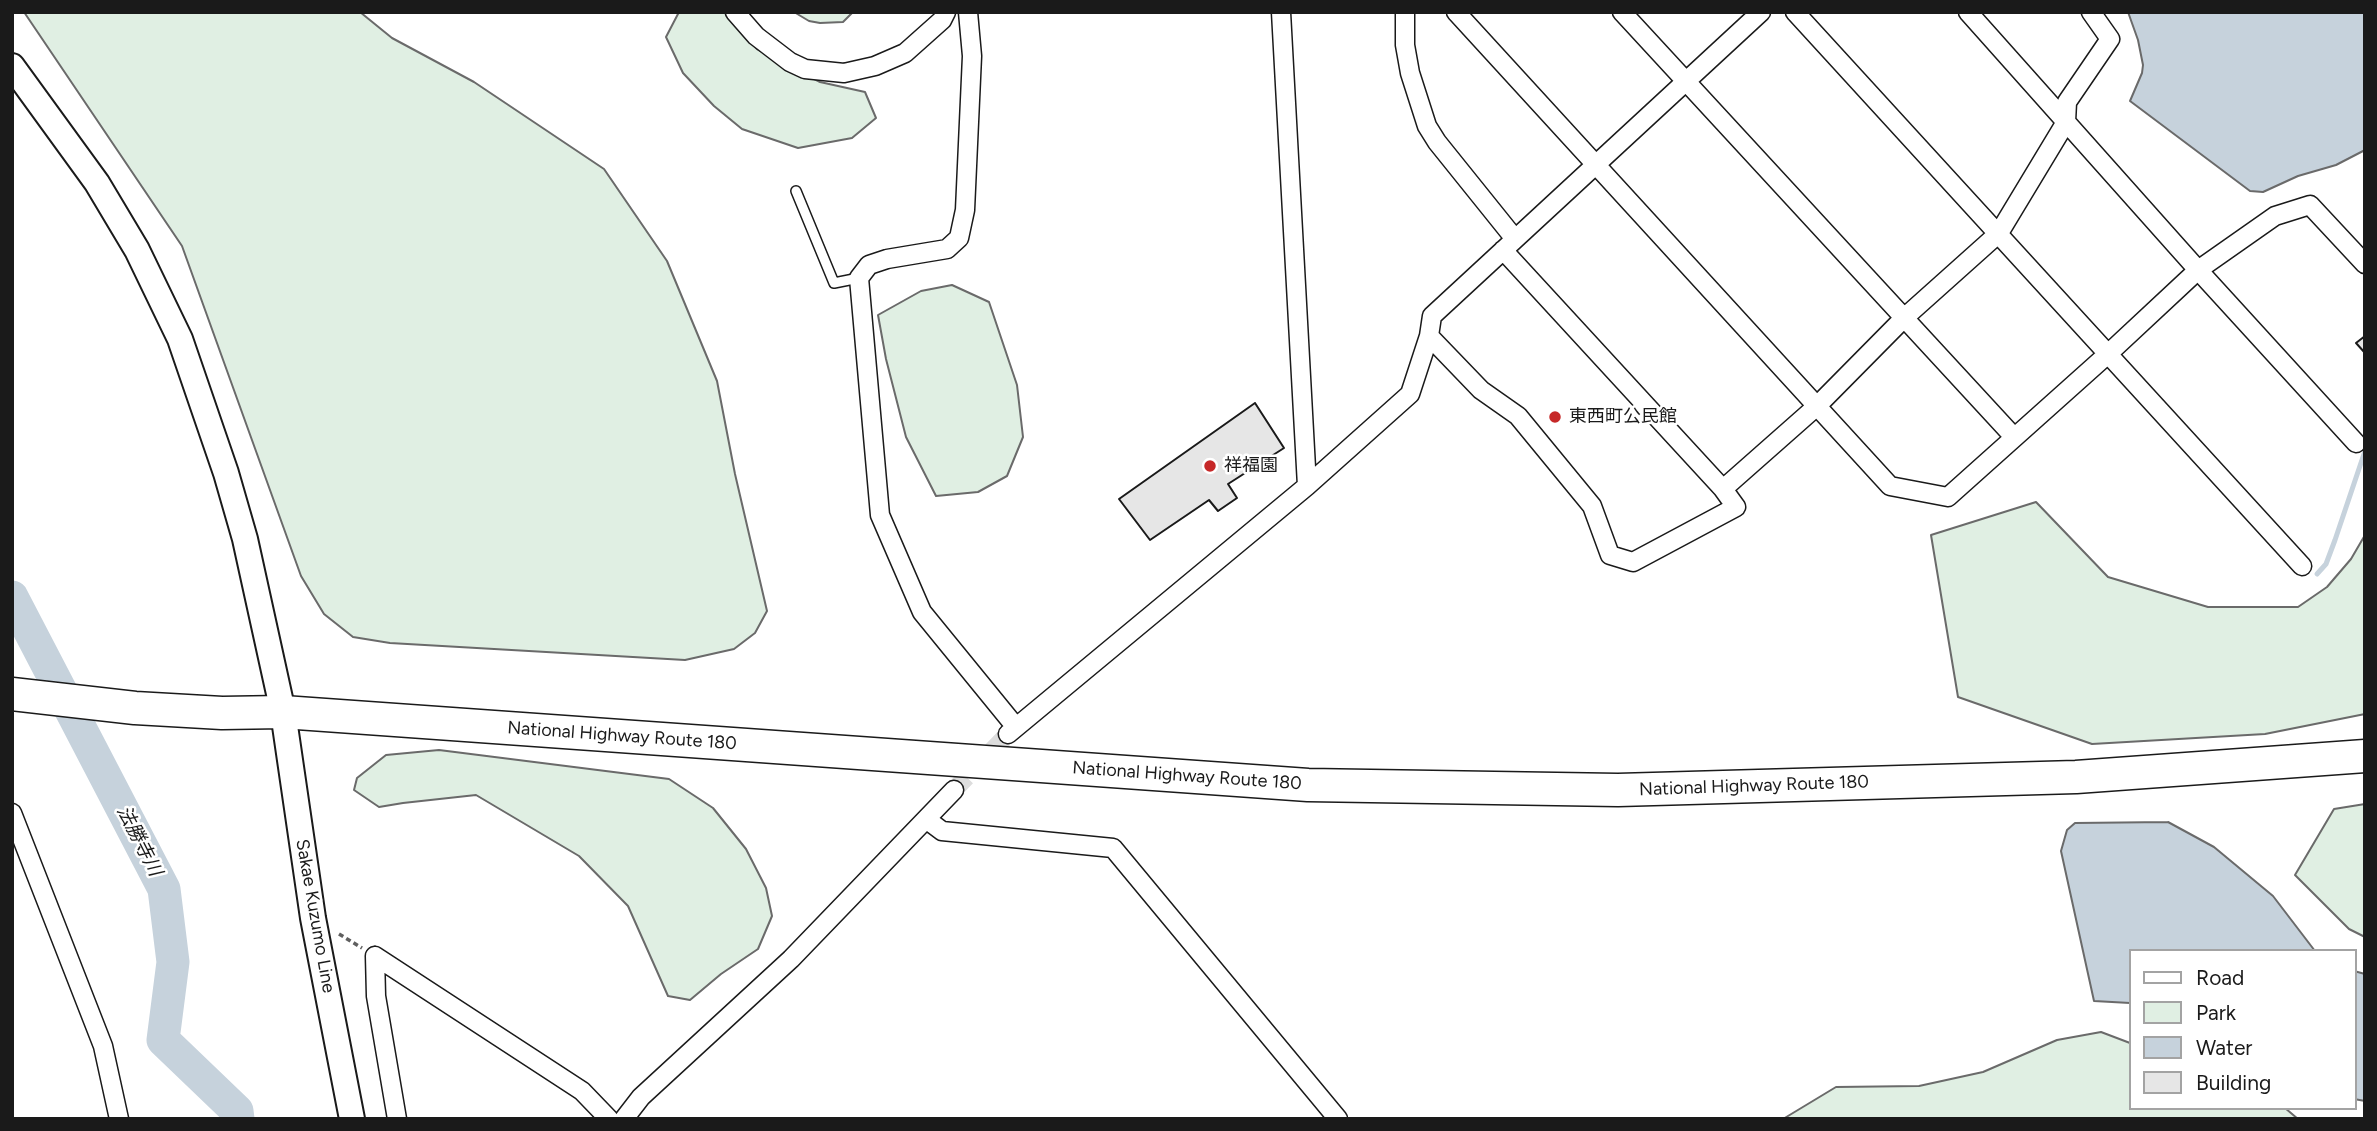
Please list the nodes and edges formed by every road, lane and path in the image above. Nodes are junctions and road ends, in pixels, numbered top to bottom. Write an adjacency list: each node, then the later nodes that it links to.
1 (735, 12): 2 (street)
2 (946, 12)
3 (968, 12): 21 (street)
4 (1281, 12): 28 (street)
5 (1405, 12): 18 (street)
6 (1456, 12): 15 (street)
7 (1622, 12): 13 (street)
8 (1761, 12): 13 (street)
9 (1795, 12): 17 (street)
10 (1968, 12): 14 (street)
11 (2091, 12): 14 (street)
12 (12, 66): 32 (street, Sakae Kuzumo Line)
13 (1685, 82): 15 (street); 22 (street)
14 (2066, 122): 17 (street); 20 (street)
15 (1596, 164): 18 (street); 25 (street)
16 (796, 191): 21 (lane)
17 (1999, 233): 22 (street); 24 (street)
18 (1509, 245): 23 (street); 29 (street)
19 (2365, 264): 20 (street)
20 (2198, 270): 24 (street); 27 (street)
21 (859, 278): 28 (street)
22 (1903, 318): 25 (street); 26 (street)
23 (1429, 336): 28 (street); 29 (street)
24 (2109, 353): 26 (street); 30 (street)
25 (1817, 406): 26 (street); 29 (street)
26 (2014, 437)
27 (2357, 443)
28 (1307, 486)
29 (1723, 489)
30 (2302, 566)
31 (12, 694): 32 (highway, National Highway Route 180)
32 (283, 712): 33 (highway, National Highway Route 180); 37 (street, Sakae Kuzumo Line)
33 (2365, 756)
34 (954, 790): 36 (street)
35 (12, 813): 39 (street)
36 (926, 819): 43 (street); 44 (street)
37 (313, 918): 38 (path); 40 (street, Sakae Kuzumo Line)
38 (375, 956): 41 (street); 42 (street)
39 (119, 1119)
40 (352, 1119)
41 (397, 1119)
42 (609, 1119)
43 (624, 1119)
44 (1338, 1119)

